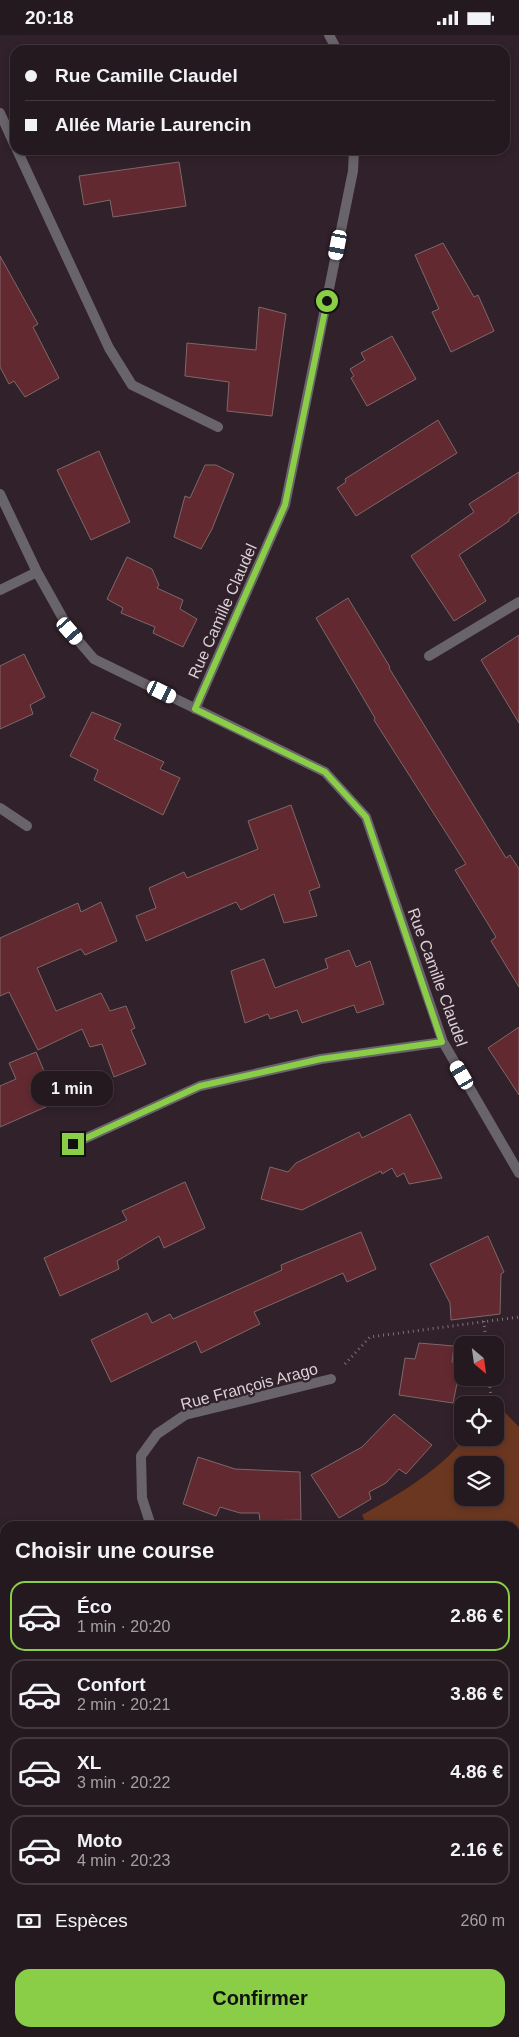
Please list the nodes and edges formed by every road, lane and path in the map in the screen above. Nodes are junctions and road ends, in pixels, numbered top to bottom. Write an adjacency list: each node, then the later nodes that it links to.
1 (0, 113): 2 (street)
2 (10, 135)
3 (19, 155): 5 (street)
4 (354, 155): 11 (street, Rue Camille Claudel)
5 (218, 427)
6 (0, 494): 7 (street)
7 (37, 572): 8 (street); 11 (street)
8 (0, 590)
9 (519, 602): 10 (street)
10 (429, 656)
11 (195, 709): 14 (street, Rue Camille Claudel)
12 (0, 808): 13 (street)
13 (27, 827)
14 (442, 1042): 15 (street); 16 (street, Rue Camille Claudel)
15 (73, 1144)
16 (519, 1173)
17 (519, 1317): 18 (path)
18 (484, 1321): 19 (path); 20 (path)
19 (485, 1336)
20 (330, 1379): 21 (street, Rue François Arago)
21 (149, 1521)

